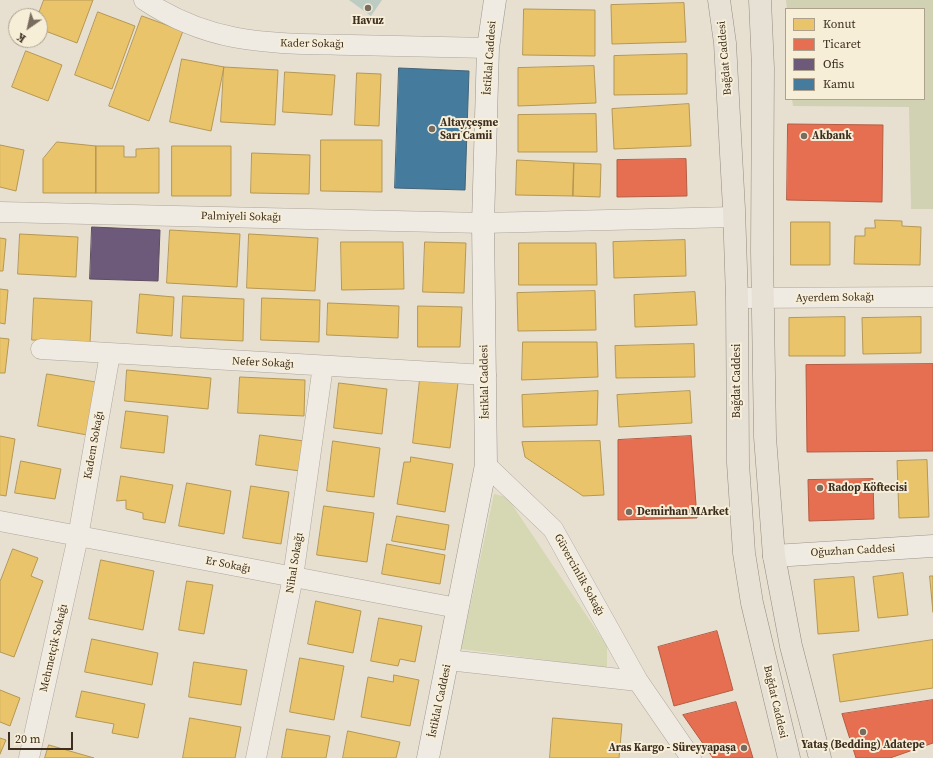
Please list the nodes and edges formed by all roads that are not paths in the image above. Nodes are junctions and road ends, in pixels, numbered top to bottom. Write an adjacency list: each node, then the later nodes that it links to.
1 (144, 0): 5 (street, Kader Sokağı)
2 (495, 0): 5 (street, İstiklal Caddesi)
3 (719, 0): 7 (main road, Bağdat Caddesi)
4 (760, 0): 11 (main road)
5 (488, 48): 8 (street, İstiklal Caddesi)
6 (0, 212): 8 (street, Palmiyeli Sokağı)
7 (734, 217): 8 (street, Palmiyeli Sokağı); 10 (main road, Bağdat Caddesi)
8 (483, 222): 15 (street, İstiklal Caddesi)
9 (933, 297): 11 (street, Ayerdem Sokağı)
10 (737, 298): 11 (street, Ayerdem Sokağı); 29 (main road, Bağdat Caddesi)
11 (762, 298): 20 (main road)
12 (41, 349): 13 (street, Nefer Sokağı)
13 (110, 354): 14 (street, Nefer Sokağı); 18 (street, Kadem Sokağı)
14 (323, 366): 15 (street, Nefer Sokağı); 21 (street, Nihal Sokağı)
15 (486, 376): 16 (street, İstiklal Caddesi)
16 (486, 465): 22 (street, İstiklal Caddesi); 24 (street, Güvercinlik Sokağı)
17 (0, 521): 18 (street, Er Sokağı)
18 (78, 537): 21 (street, Er Sokağı); 25 (street, Mehmetçik Sokağı)
19 (933, 546): 20 (street, Oğuzhan Caddesi)
20 (774, 556): 30 (main road)
21 (293, 577): 22 (street, Er Sokağı); 26 (street, Nihal Sokağı)
22 (457, 608): 23 (street, İstiklal Caddesi)
23 (448, 660): 24 (street); 27 (street, İstiklal Caddesi)
24 (638, 681): 28 (street, Güvercinlik Sokağı)
25 (29, 758)
26 (256, 758)
27 (428, 758)
28 (691, 758)
29 (789, 758)
30 (820, 758)

